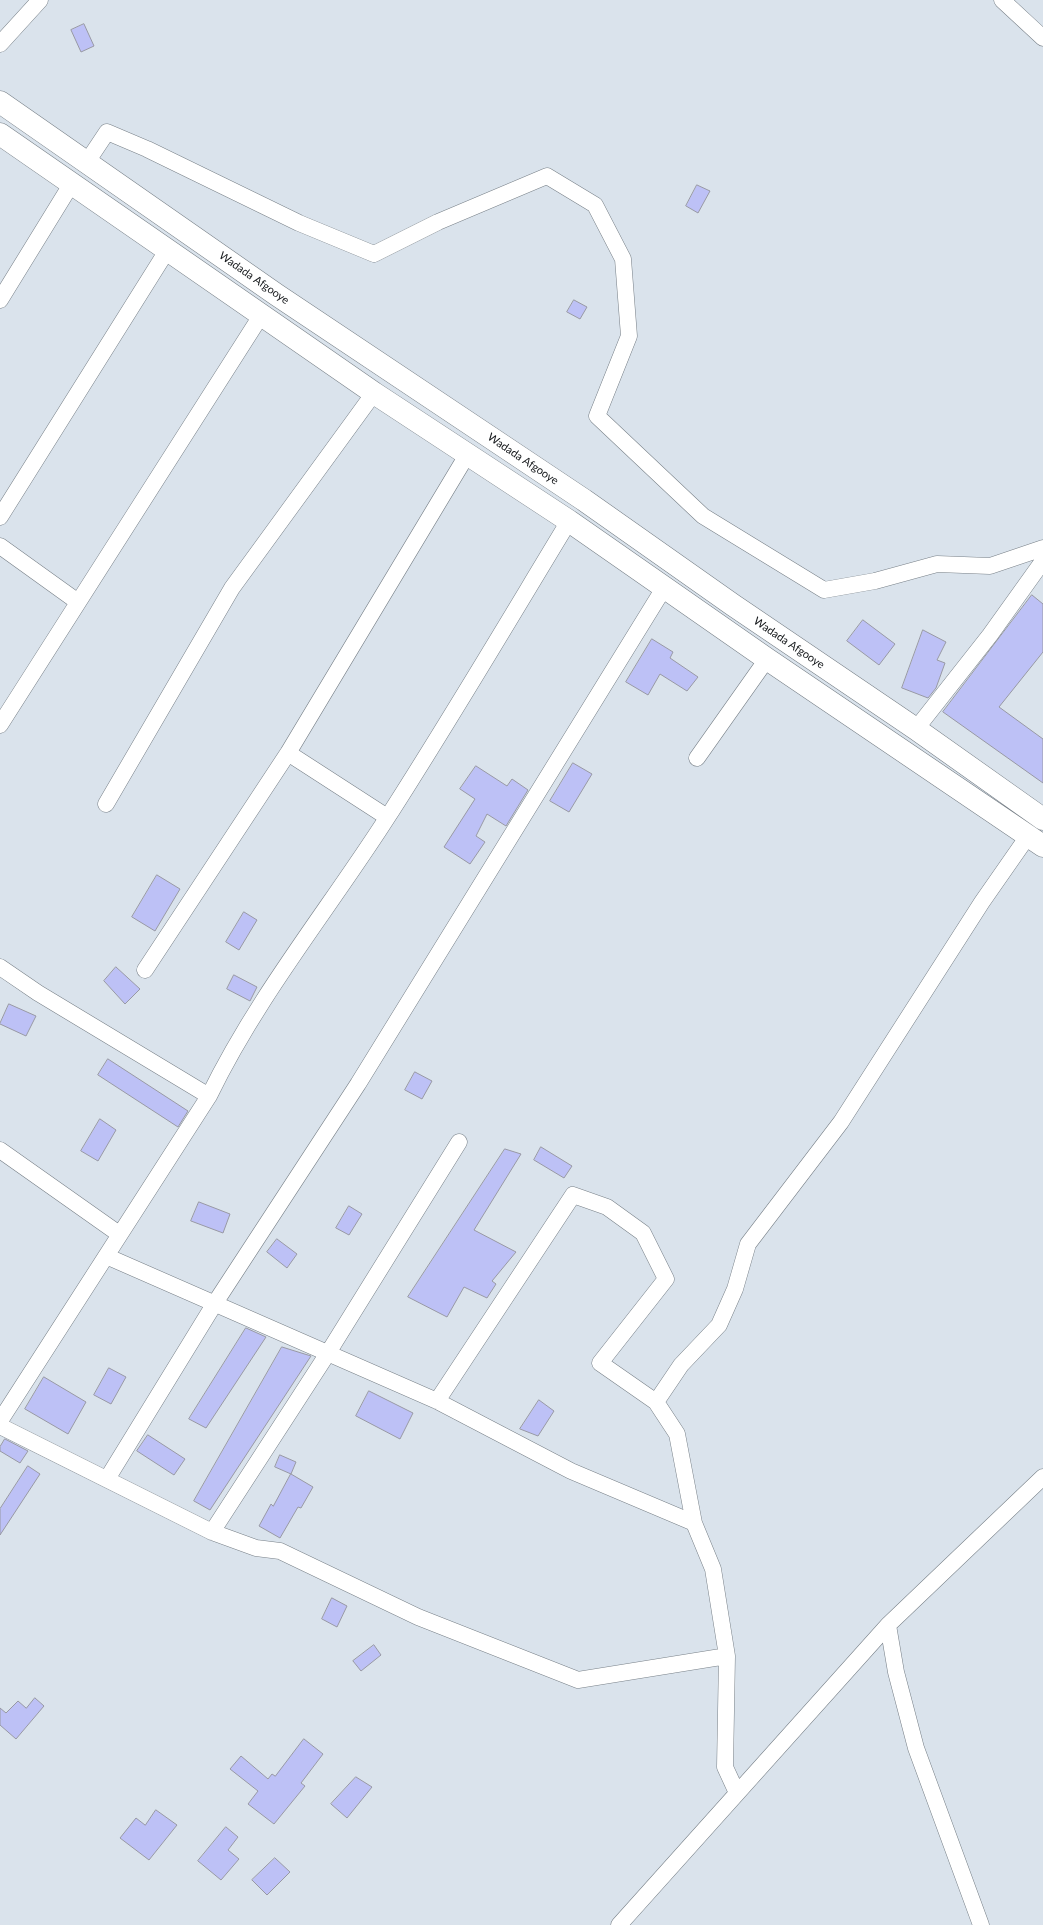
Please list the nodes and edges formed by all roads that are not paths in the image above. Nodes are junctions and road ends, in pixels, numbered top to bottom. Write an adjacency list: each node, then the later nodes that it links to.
1 (40, 0): 4 (street)
2 (1002, 0): 3 (street)
3 (1043, 38)
4 (0, 44)
5 (0, 102): 7 (highway, Wadada Afgooye)
6 (0, 134): 8 (highway)
7 (87, 162): 17 (street); 23 (highway, Wadada Afgooye)
8 (72, 183): 9 (highway); 10 (street)
9 (168, 249): 11 (highway); 14 (street)
10 (0, 300)
11 (262, 314): 12 (highway); 20 (street)
12 (374, 393): 13 (highway); 26 (street)
13 (466, 455): 15 (highway); 24 (street)
14 (0, 517)
15 (569, 521): 19 (highway); 27 (street)
16 (0, 546): 20 (street)
17 (1043, 548)
18 (1043, 561): 23 (street)
19 (664, 588): 21 (highway); 37 (street)
20 (78, 602): 22 (street)
21 (767, 659): 25 (street); 29 (highway)
22 (0, 725)
23 (916, 729): 28 (highway, Wadada Afgooye)
24 (288, 753): 27 (street); 31 (street)
25 (697, 758)
26 (106, 804)
27 (387, 817): 32 (street)
28 (1043, 819)
29 (1036, 841): 40 (street)
30 (0, 967): 32 (street)
31 (145, 970)
32 (209, 1096): 35 (street)
33 (459, 1142): 38 (street)
34 (0, 1150): 35 (street)
35 (119, 1234): 36 (street)
36 (106, 1256): 37 (street); 41 (street)
37 (216, 1303): 38 (street); 44 (street)
38 (328, 1353): 39 (street); 46 (street)
39 (437, 1401): 40 (street); 45 (street)
40 (656, 1402): 45 (street)
41 (0, 1421)
42 (0, 1426): 44 (street)
43 (1043, 1477): 47 (street)
44 (107, 1480): 46 (street)
45 (694, 1523): 48 (street)
46 (212, 1532): 48 (street)
47 (888, 1625): 49 (street); 51 (street)
48 (727, 1656): 49 (street)
49 (737, 1793): 50 (street)
50 (619, 1925)
51 (980, 1925)

